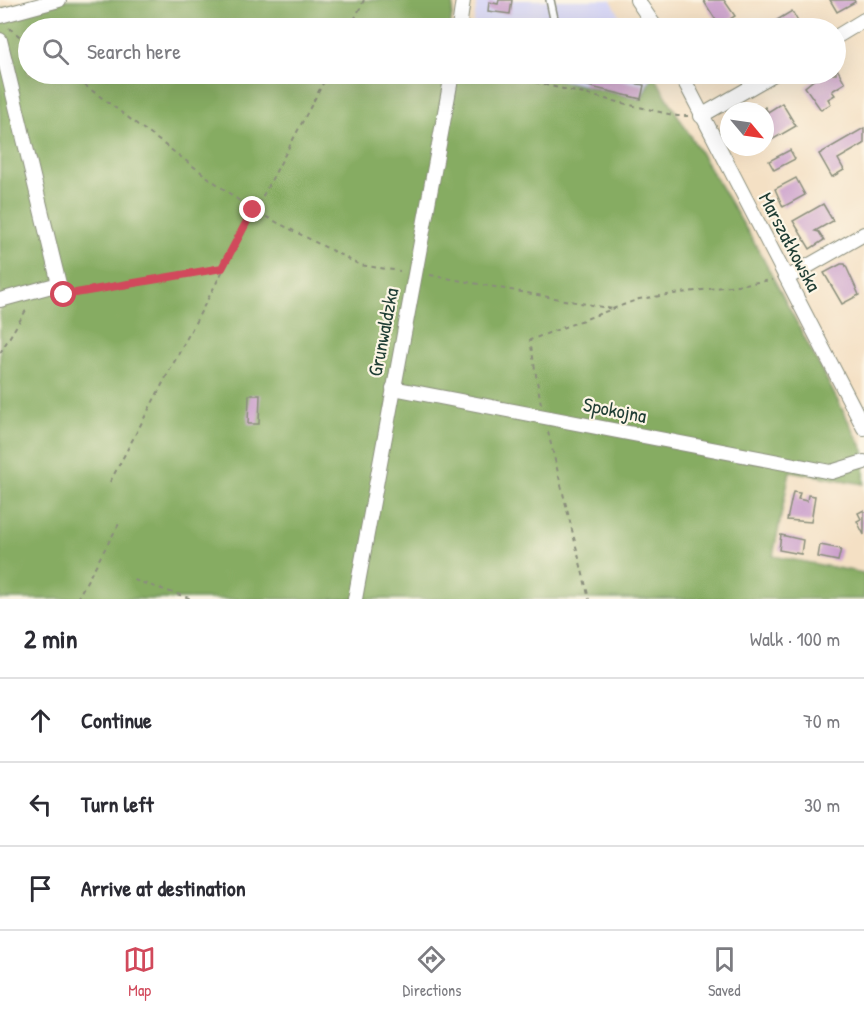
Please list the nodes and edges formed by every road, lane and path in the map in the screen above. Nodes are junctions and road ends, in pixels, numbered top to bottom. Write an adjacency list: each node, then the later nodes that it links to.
1 (59, 0): 6 (street)
2 (364, 0): 7 (path)
3 (463, 0): 8 (street)
4 (550, 0): 9 (lane)
5 (637, 0): 10 (street)
6 (0, 16)
7 (355, 18)
8 (460, 18)
9 (554, 18)
10 (649, 18)
11 (864, 20): 13 (street)
12 (0, 21): 14 (path)
13 (846, 31)
14 (18, 35)
15 (0, 40): 30 (street)
16 (83, 84): 23 (path)
17 (322, 84): 23 (path)
18 (450, 84): 34 (street, Grunwaldzka)
19 (543, 84): 22 (path)
20 (686, 84): 22 (street, Marszałkowska)
21 (757, 84): 22 (street)
22 (701, 116): 28 (street, Marszałkowska)
23 (253, 210): 25 (path); 26 (path)
24 (864, 234): 28 (street)
25 (222, 268): 30 (path); 39 (path)
26 (405, 272)
27 (428, 275): 32 (path)
28 (787, 278): 32 (path); 37 (street, Marszałkowska)
29 (39, 290): 30 (street); 31 (street); 33 (path)
30 (62, 290)
31 (0, 300)
32 (613, 309): 35 (path)
33 (0, 353)
34 (393, 388): 38 (street, Spokojna); 44 (street, Grunwaldzka)
35 (541, 404)
36 (547, 427): 45 (path)
37 (864, 428)
38 (864, 462)
39 (110, 482)
40 (120, 522): 42 (path)
41 (134, 580): 43 (path)
42 (77, 599)
43 (192, 599)
44 (355, 599)
45 (589, 599)

